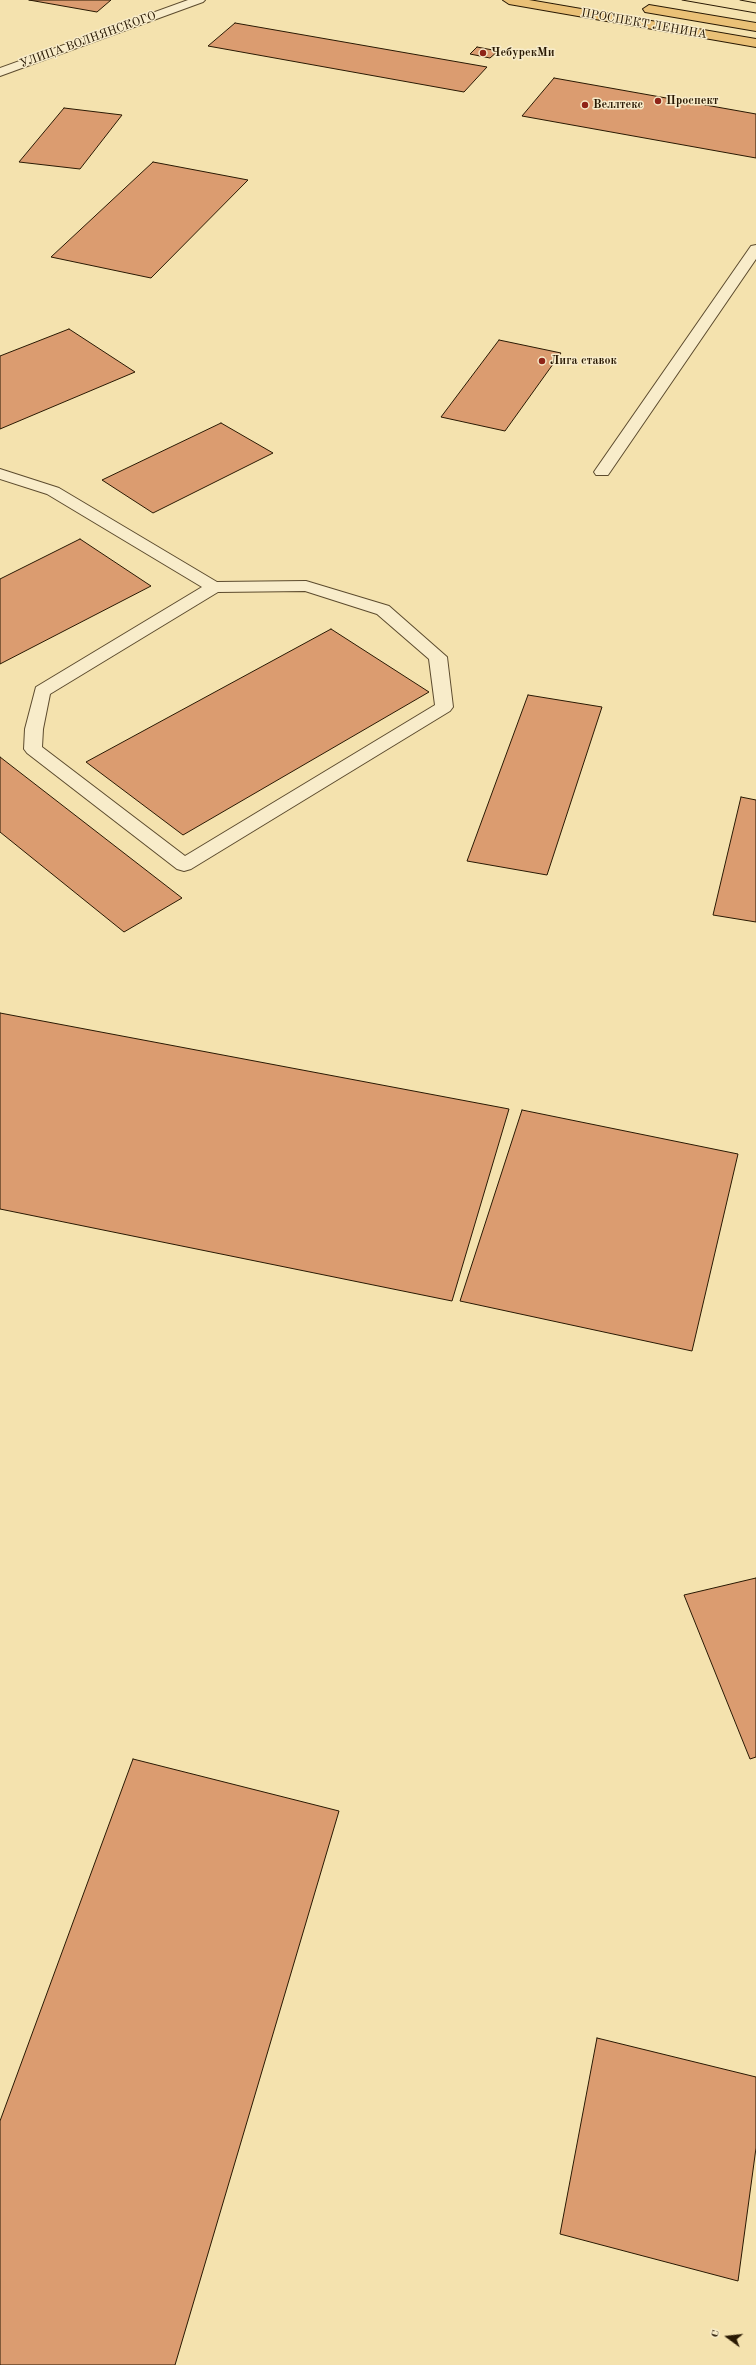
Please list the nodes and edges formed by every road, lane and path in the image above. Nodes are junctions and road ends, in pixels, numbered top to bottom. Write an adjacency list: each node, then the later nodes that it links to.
1 (199, 0): 6 (street, УЛИЦА ВОЛНЯНСКОГО)
2 (508, 0): 5 (main road, ПРОСПЕКТ ЛЕНИНА)
3 (635, 6): 4 (main road, ПРОСПЕКТ ЛЕНИНА)
4 (756, 27)
5 (756, 43)
6 (0, 72)
7 (756, 249): 8 (street)
8 (602, 472)
9 (0, 474): 10 (street)
10 (214, 587): 10 (street)

